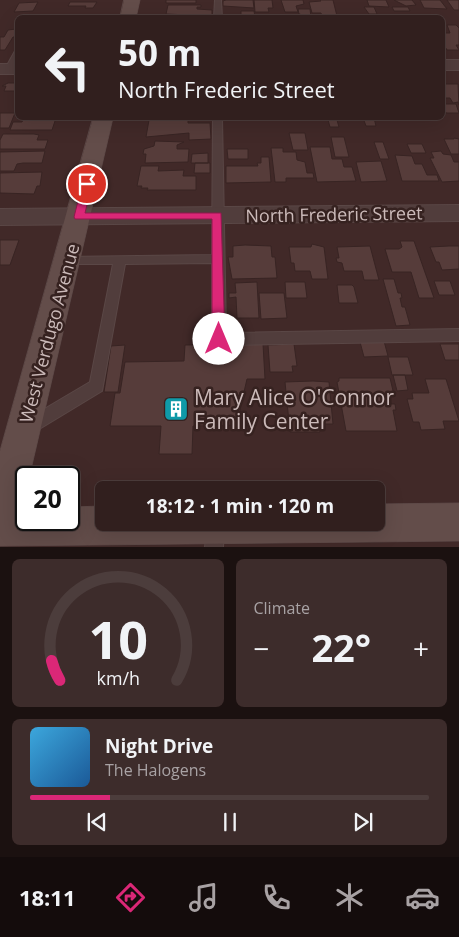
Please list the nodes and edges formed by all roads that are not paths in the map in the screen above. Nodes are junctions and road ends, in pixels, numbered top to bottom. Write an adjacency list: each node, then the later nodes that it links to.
1 (132, 0): 3 (main road)
2 (218, 0): 4 (lane)
3 (129, 15)
4 (218, 15)
5 (445, 65): 6 (street)
6 (459, 65)
7 (103, 120): 12 (main road, West Verdugo Avenue)
8 (217, 120): 10 (lane)
9 (459, 212): 10 (street, North Frederic Street)
10 (217, 215): 12 (street, North Frederic Street); 13 (lane)
11 (0, 217): 12 (street, North Frederic Street)
12 (79, 217): 14 (main road, West Verdugo Avenue)
13 (218, 259): 15 (lane); 16 (lane)
14 (68, 260): 15 (lane); 17 (main road, West Verdugo Avenue)
15 (120, 260): 17 (lane)
16 (459, 335)
17 (23, 430): 18 (main road, West Verdugo Avenue)
18 (0, 519)
19 (459, 522): 21 (main road)
20 (0, 527): 21 (main road)
21 (215, 536)

